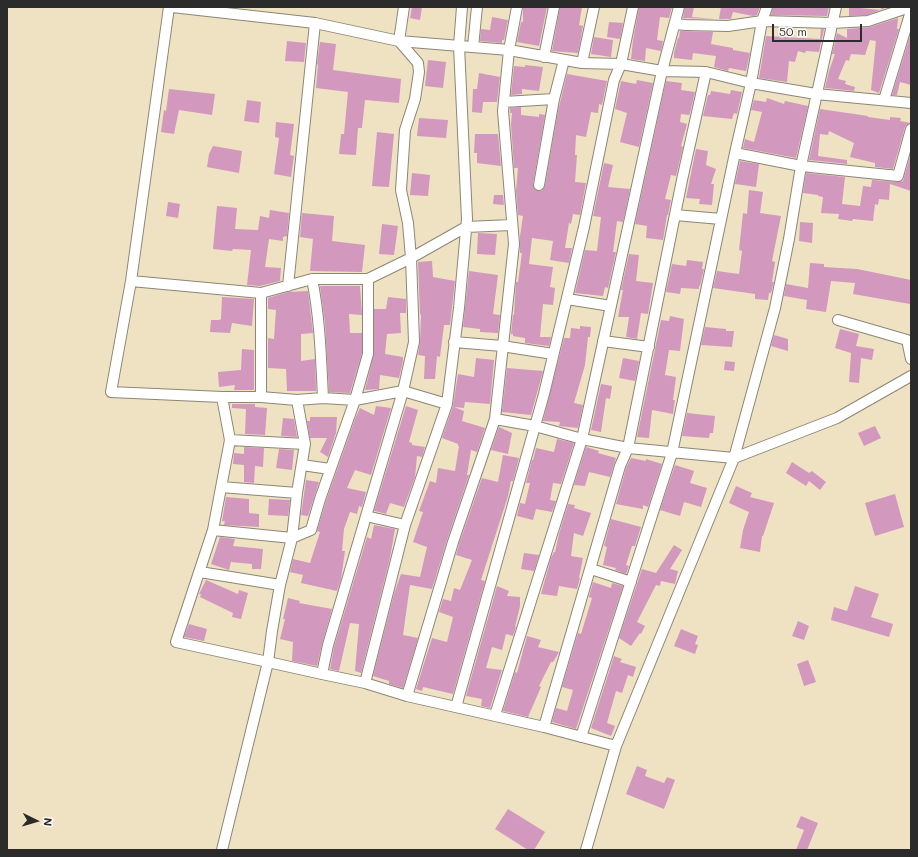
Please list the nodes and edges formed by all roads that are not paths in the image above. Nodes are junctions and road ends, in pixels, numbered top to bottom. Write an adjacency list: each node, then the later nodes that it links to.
1 (171, 7): 13 (street); 46 (street)
2 (404, 7): 19 (street)
3 (462, 7): 20 (street)
4 (478, 7): 21 (street)
5 (517, 7): 22 (street)
6 (554, 7): 23 (street)
7 (594, 7): 25 (street)
8 (633, 7): 26 (street)
9 (679, 7): 18 (street)
10 (767, 7): 15 (street)
11 (836, 7): 17 (street)
12 (910, 7): 17 (street)
13 (240, 10): 16 (street)
14 (911, 11): 32 (street)
15 (762, 21): 17 (street); 18 (street); 29 (street)
16 (315, 23): 19 (street); 47 (street)
17 (832, 23): 30 (street)
18 (675, 24): 27 (street)
19 (399, 41): 20 (street); 43 (street)
20 (459, 46): 21 (street); 42 (street)
21 (473, 47): 22 (street)
22 (509, 50): 23 (street); 33 (street)
23 (544, 57): 24 (street)
24 (564, 60): 25 (street); 31 (street)
25 (582, 63): 26 (street)
26 (621, 64): 27 (street); 49 (street)
27 (662, 71): 28 (street); 50 (street)
28 (706, 72): 29 (street); 39 (street)
29 (751, 83): 30 (street); 36 (street)
30 (816, 94): 32 (street); 37 (street)
31 (554, 99): 33 (street); 38 (street)
32 (884, 100): 34 (street)
33 (504, 102): 41 (street)
34 (911, 103)
35 (911, 129): 37 (street)
36 (735, 152): 37 (street); 40 (street)
37 (801, 166): 73 (street)
38 (539, 185)
39 (675, 215): 40 (street); 55 (street)
40 (721, 220): 72 (street)
41 (512, 225): 42 (street); 54 (street)
42 (466, 227): 43 (street); 53 (street)
43 (411, 258): 45 (street); 59 (street)
44 (312, 279): 45 (street); 47 (street); 62 (street)
45 (368, 279): 64 (street)
46 (131, 280): 48 (street); 60 (street)
47 (288, 286): 48 (street)
48 (261, 293): 61 (street)
49 (567, 299): 50 (street); 56 (street)
50 (611, 306): 52 (street)
51 (838, 320): 57 (street)
52 (603, 341): 55 (street); 68 (street)
53 (454, 342): 54 (street); 65 (street)
54 (502, 346): 56 (street); 66 (street)
55 (648, 347): 71 (street)
56 (553, 354): 67 (street)
57 (911, 359)
58 (911, 376): 73 (street)
59 (403, 391): 64 (street); 65 (street); 78 (street)
60 (222, 397): 61 (street); 69 (street)
61 (262, 397): 63 (street)
62 (323, 398): 63 (street); 64 (street)
63 (297, 400): 70 (street)
64 (356, 400): 75 (street)
65 (447, 404): 79 (street)
66 (495, 419): 67 (street); 89 (street)
67 (535, 426): 68 (street); 90 (street)
68 (582, 439): 71 (street); 91 (street)
69 (230, 440): 70 (street); 76 (street)
70 (305, 444): 74 (street)
71 (628, 448): 72 (street); 82 (street)
72 (672, 453): 73 (street); 84 (street)
73 (734, 458): 94 (street)
74 (302, 465): 75 (street); 77 (street)
75 (330, 469): 81 (street)
76 (221, 487): 77 (street); 80 (street)
77 (297, 493): 81 (street)
78 (366, 516): 79 (street); 87 (street)
79 (405, 525): 88 (street)
80 (213, 530): 81 (street); 83 (street)
81 (292, 538): 85 (street)
82 (591, 569): 84 (street); 92 (street)
83 (200, 572): 85 (street); 86 (street)
84 (631, 582): 93 (street)
85 (280, 585): 86 (street)
86 (268, 662): 87 (street); 95 (street)
87 (322, 674): 88 (street)
88 (365, 683): 89 (street)
89 (407, 696): 90 (street)
90 (456, 707): 91 (street)
91 (495, 715): 92 (street)
92 (544, 727): 93 (street)
93 (581, 737): 94 (street)
94 (616, 746): 96 (street)
95 (222, 850)
96 (586, 850)

